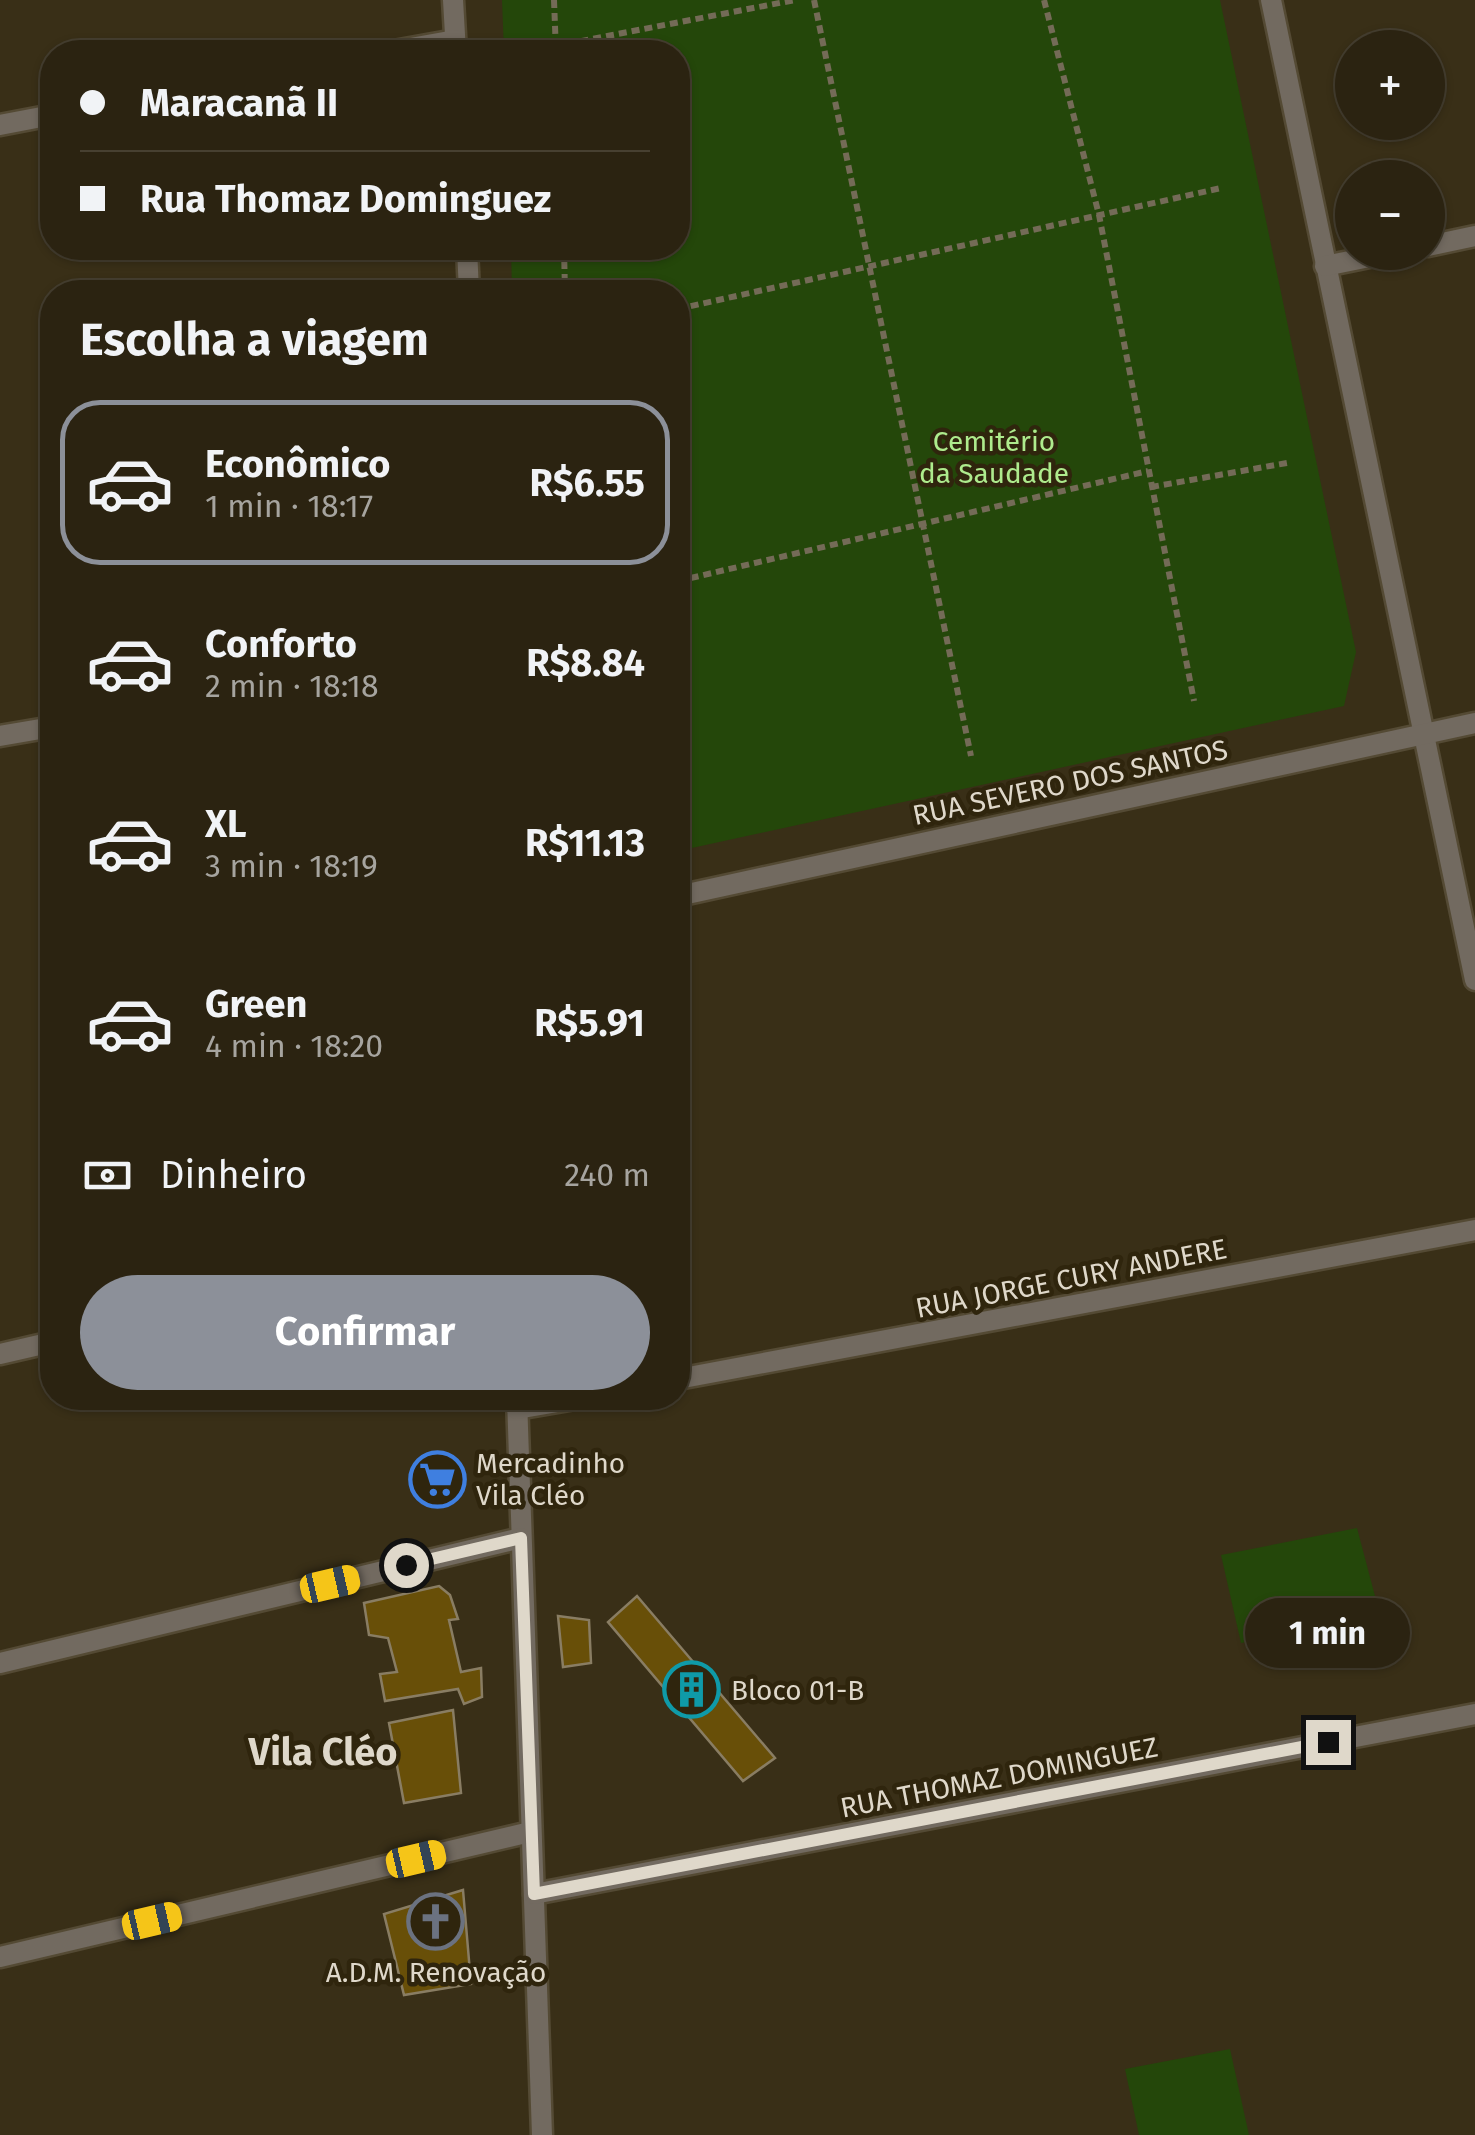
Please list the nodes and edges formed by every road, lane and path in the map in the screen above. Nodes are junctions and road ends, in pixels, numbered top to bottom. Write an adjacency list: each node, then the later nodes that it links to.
1 (454, 0): 7 (street)
2 (554, 0): 8 (path)
3 (795, 0): 9 (path)
4 (814, 0): 17 (path)
5 (1044, 0): 13 (path)
6 (1271, 0): 18 (street)
7 (456, 40)
8 (555, 40)
9 (599, 40)
10 (40, 117): 11 (street)
11 (0, 125)
12 (1222, 188): 13 (path)
13 (1099, 214): 17 (path); 21 (path)
14 (1475, 236): 15 (street)
15 (1445, 242)
16 (1335, 264): 18 (street)
17 (870, 266): 19 (path); 23 (path)
18 (1325, 266): 28 (street)
19 (690, 305)
20 (1287, 463): 22 (path)
21 (1148, 471): 22 (path); 23 (path)
22 (1150, 487): 25 (path)
23 (924, 523): 24 (path); 30 (path)
24 (690, 578)
25 (1194, 701)
26 (1475, 724): 28 (street, RUA SEVERO DOS SANTOS)
27 (40, 729): 29 (street)
28 (1423, 733): 31 (street, RUA SEVERO DOS SANTOS); 32 (street)
29 (0, 736)
30 (970, 756)
31 (690, 893)
32 (1475, 980)
33 (1475, 1230): 36 (street, RUA JORGE CURY ANDERE)
34 (40, 1345): 35 (street)
35 (0, 1354)
36 (690, 1378)
37 (517, 1410): 38 (street)
38 (521, 1538): 39 (street); 41 (street)
39 (0, 1663)
40 (1475, 1714): 42 (street, RUA THOMAZ DOMINGUEZ)
41 (530, 1832): 42 (street); 43 (street)
42 (534, 1894): 44 (street)
43 (0, 1957)
44 (535, 2133)

